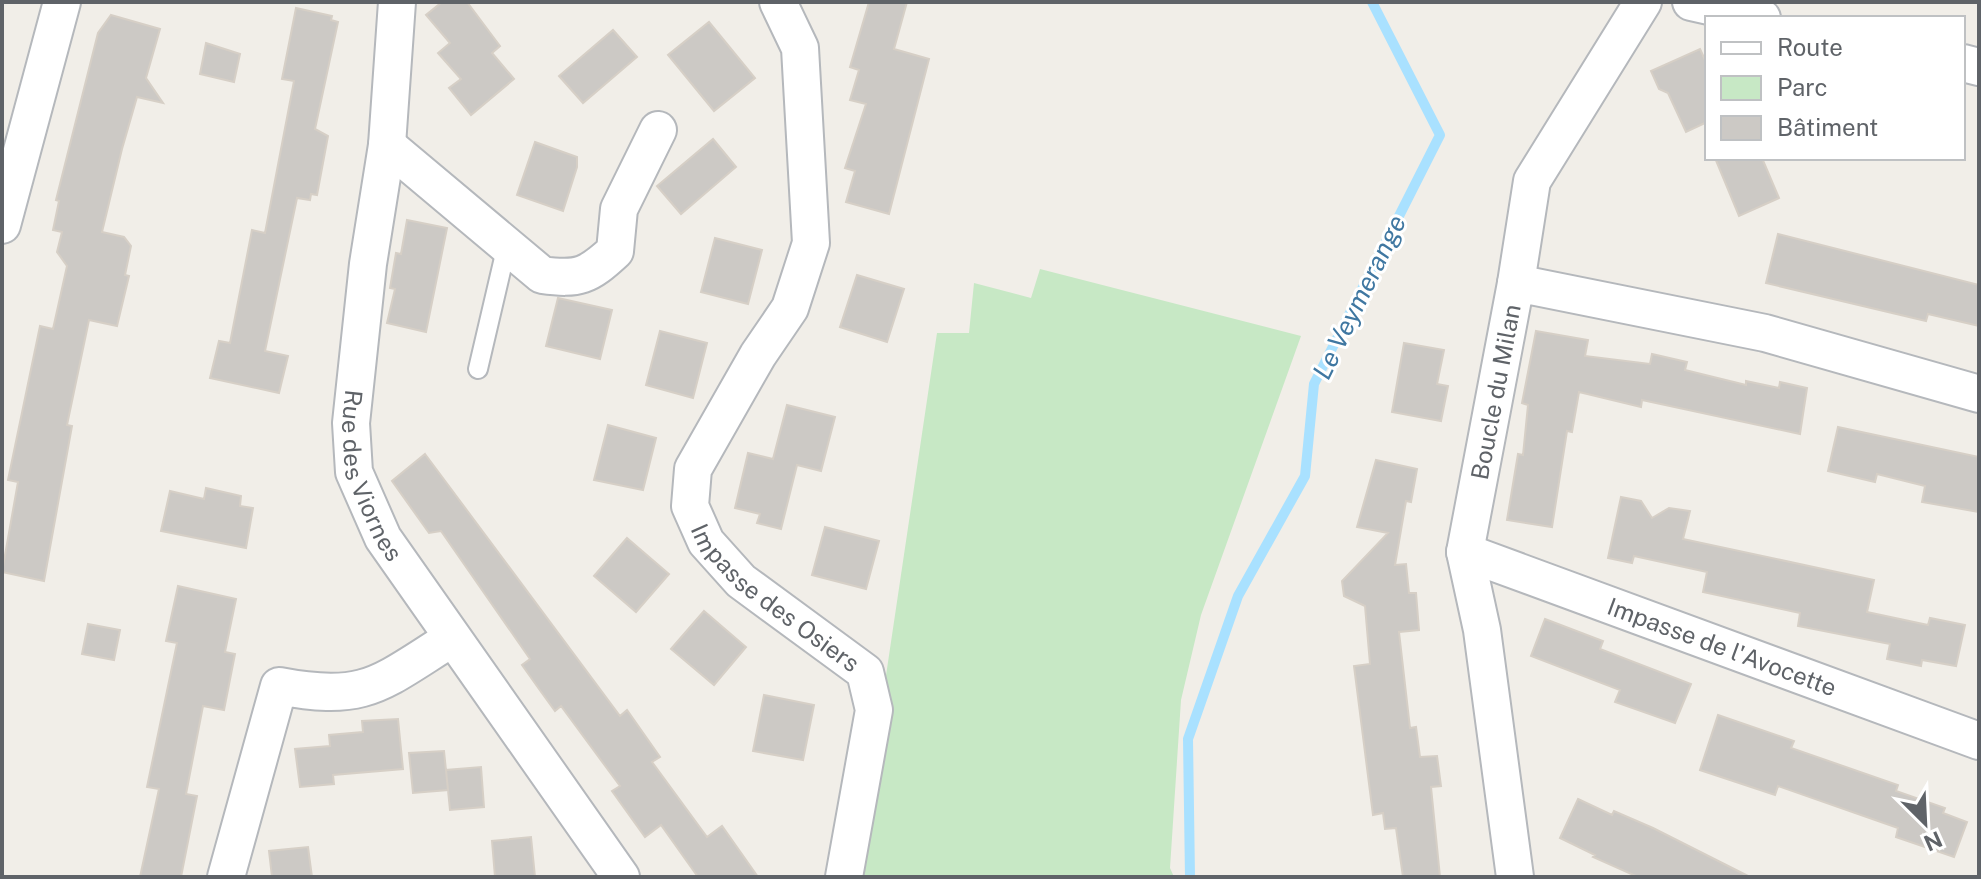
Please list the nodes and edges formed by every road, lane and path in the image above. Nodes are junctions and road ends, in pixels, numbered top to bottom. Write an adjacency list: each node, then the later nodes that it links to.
1 (62, 2): 9 (street)
2 (397, 2): 8 (street, Rue des Viornes)
3 (778, 2): 19 (street, Impasse des Osiers)
4 (1643, 2): 11 (street)
5 (1691, 2): 6 (street)
6 (1753, 16)
7 (658, 130): 10 (street)
8 (387, 145): 10 (street); 15 (street, Rue des Viornes)
9 (2, 225)
10 (507, 245): 12 (lane)
11 (1516, 283): 13 (street, Boucle du Milan); 14 (street, Boucle du Milan)
12 (478, 369)
13 (1979, 394)
14 (1465, 552): 16 (street, Impasse de l'Avocette); 20 (street, Boucle du Milan)
15 (451, 639): 17 (street); 18 (street, Rue des Viornes)
16 (1979, 741)
17 (226, 877)
18 (621, 877)
19 (844, 877)
20 (1515, 877)

